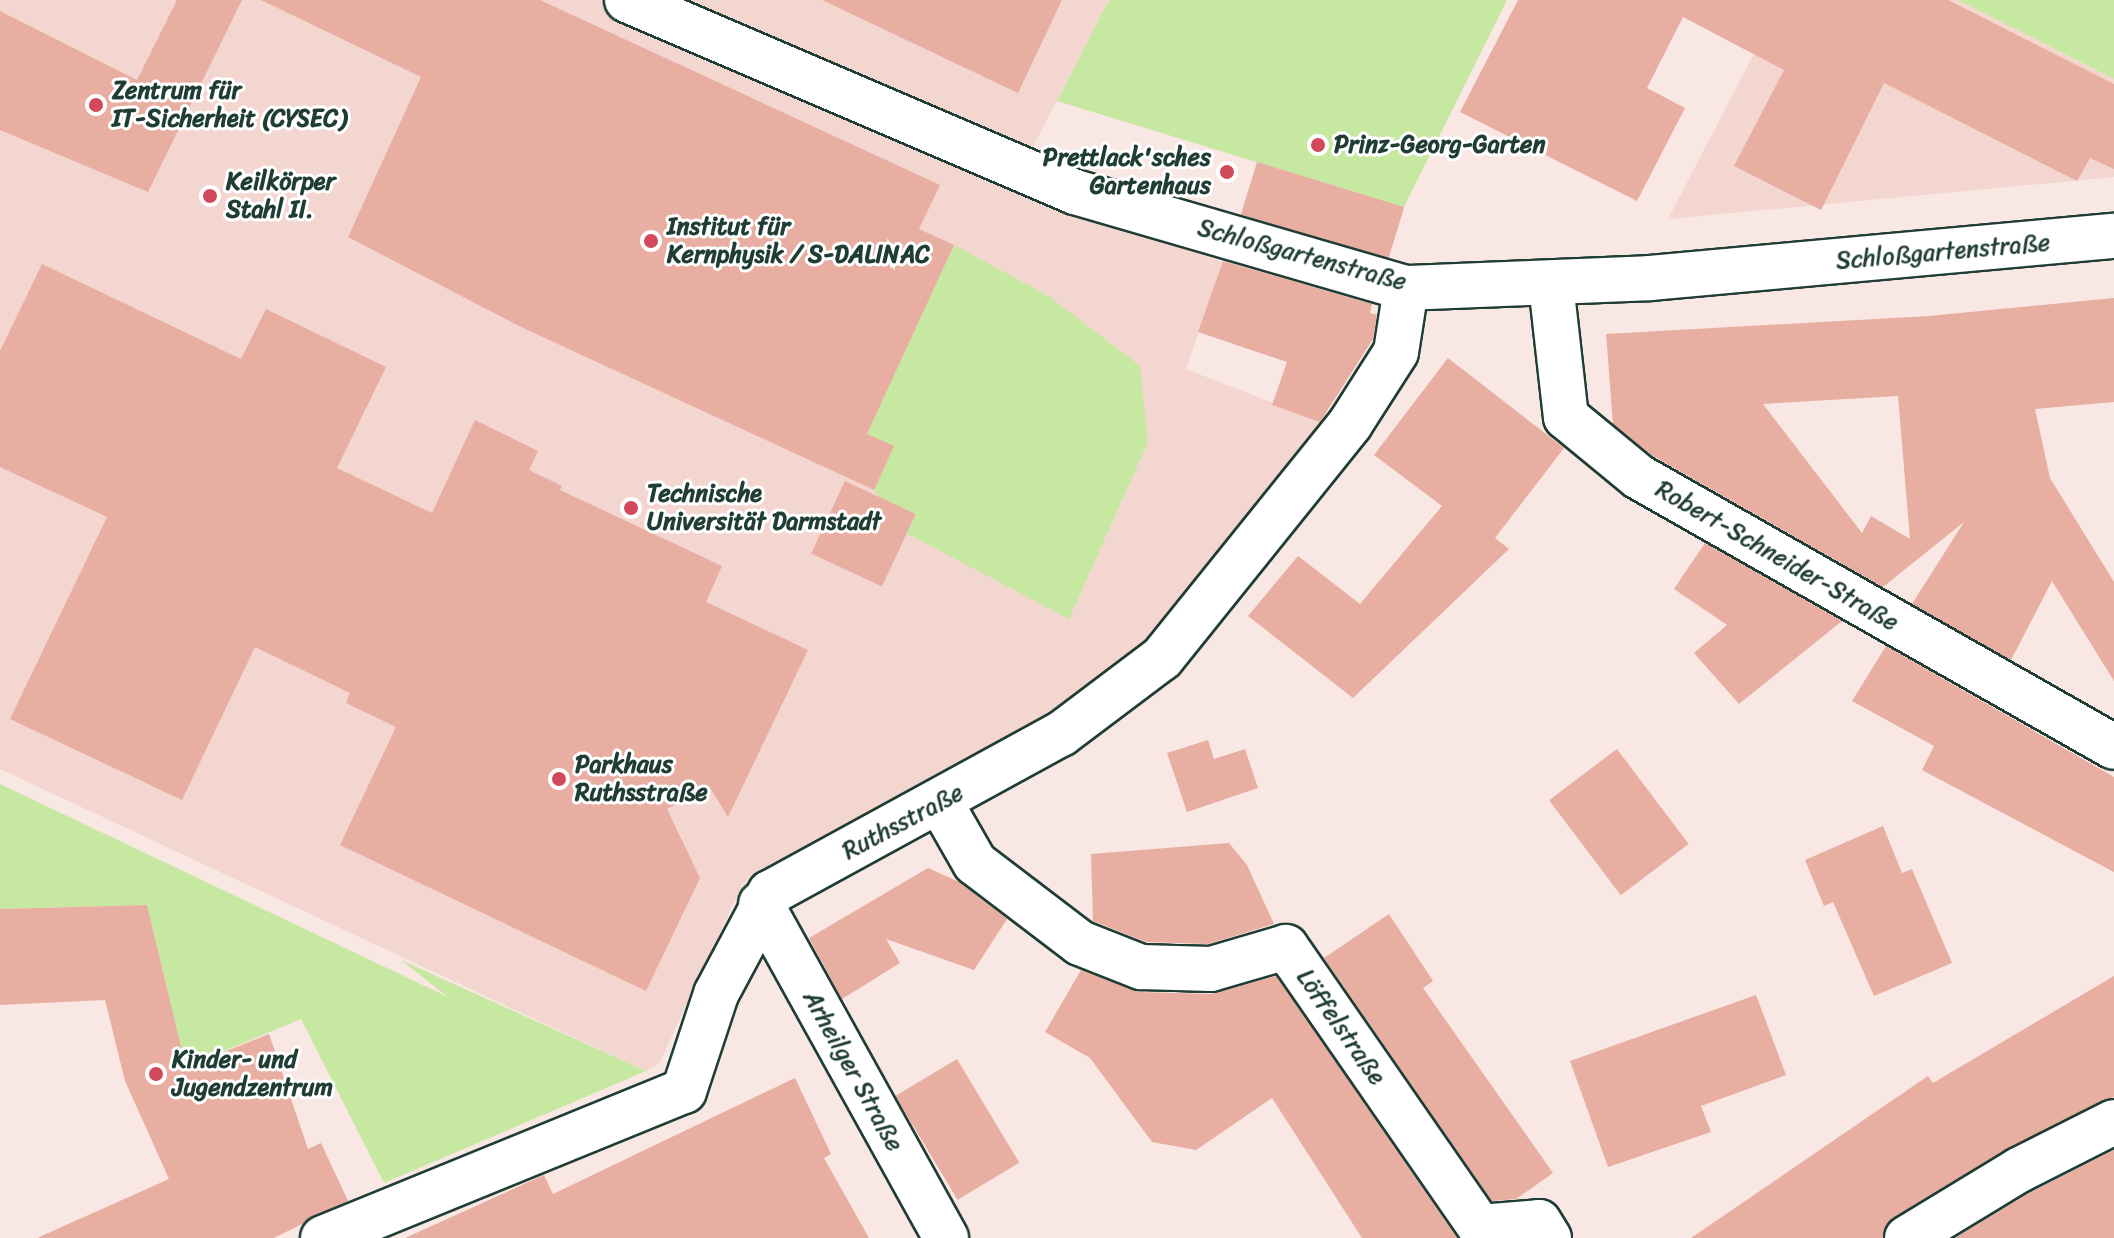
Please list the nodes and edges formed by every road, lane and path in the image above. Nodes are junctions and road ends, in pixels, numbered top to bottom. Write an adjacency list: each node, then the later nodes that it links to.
1 (627, 0): 4 (street, Schloßgartenstraße)
2 (2114, 236): 3 (street, Schloßgartenstraße)
3 (1551, 284): 4 (street, Schloßgartenstraße); 5 (street, Robert-Schneider-Straße)
4 (1406, 288): 6 (street, Ruthsstraße)
5 (2114, 747)
6 (940, 802): 7 (street, Ruthsstraße); 11 (street, Löffelstraße)
7 (761, 904): 9 (street, Ruthsstraße); 10 (street, Arheilger Straße)
8 (2114, 1122): 12 (street)
9 (323, 1238)
10 (946, 1238)
11 (1549, 1238)
12 (1907, 1238)

